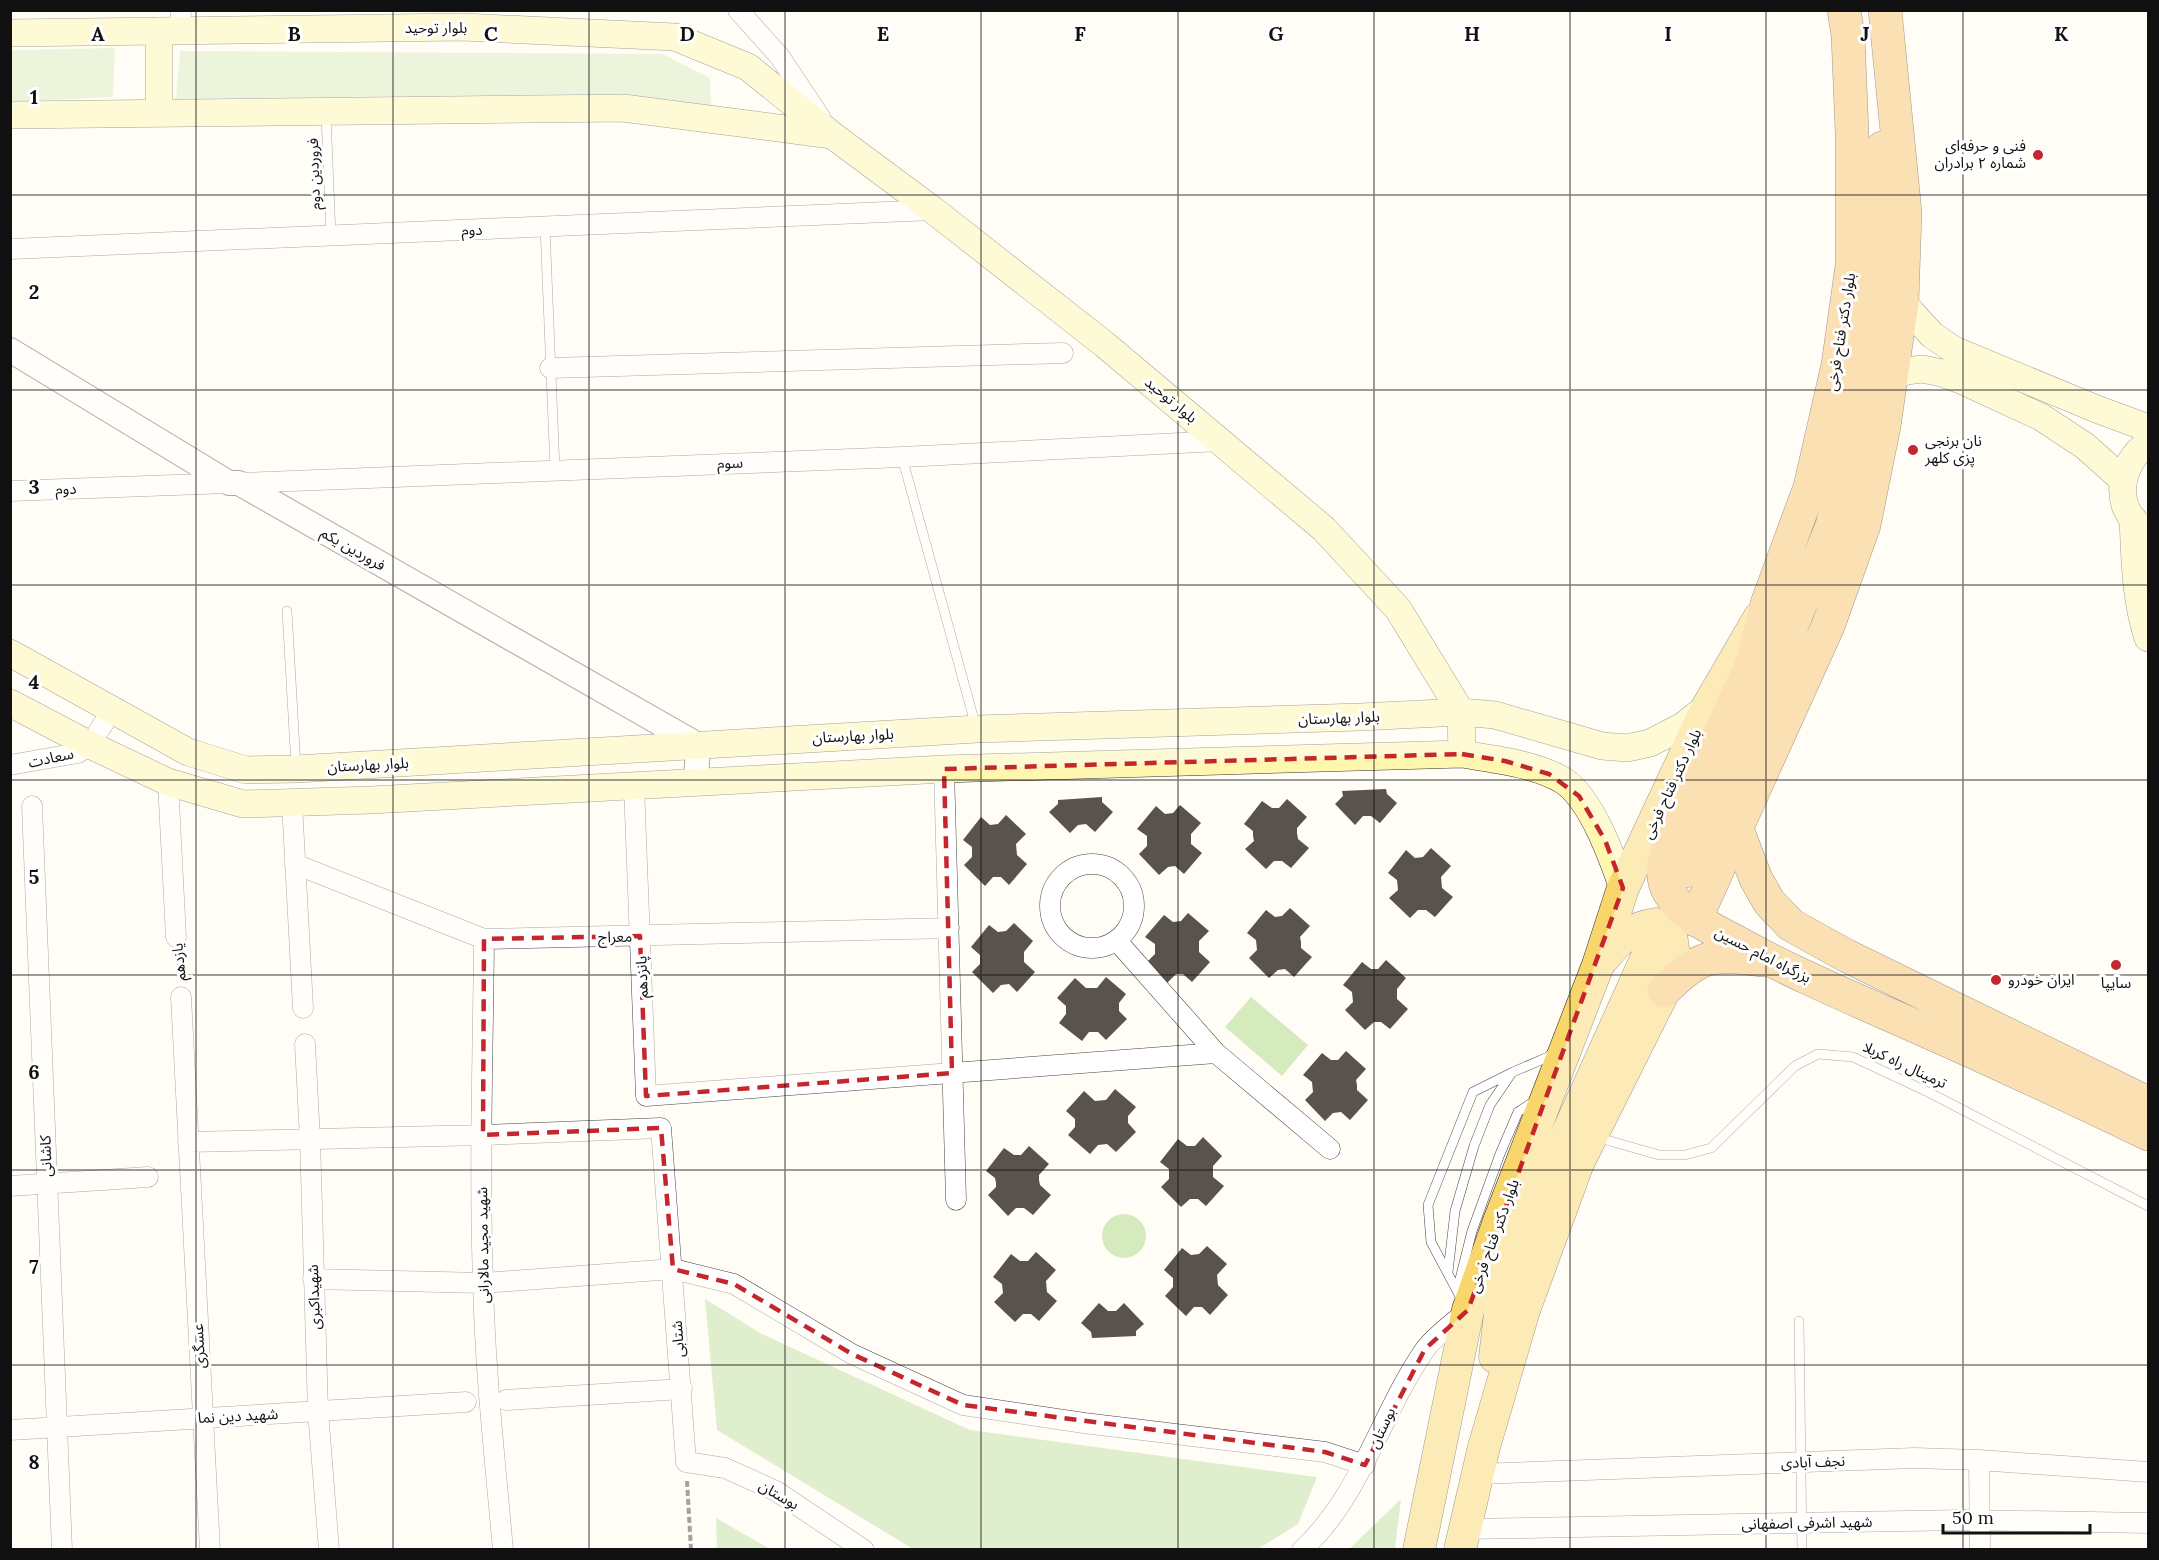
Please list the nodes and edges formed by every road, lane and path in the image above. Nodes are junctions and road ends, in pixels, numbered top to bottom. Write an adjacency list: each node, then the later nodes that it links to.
1 (738, 10): 9 (street)
2 (1844, 10): 28 (highway, بلوار دکتر فتاح فرخی)
3 (1885, 14): 14 (highway); 50 (highway)
4 (173, 24): 5 (main road, بلوار توحید); 7 (main road); 9 (main road, بلوار توحید)
5 (10, 33)
6 (326, 111): 7 (main road, بلوار توحید); 9 (main road, بلوار توحید); 12 (lane, فروردین دوم)
7 (159, 113): 8 (main road, بلوار توحید)
8 (10, 115)
9 (832, 135): 10 (main road, بلوار توحید)
10 (933, 210): 11 (street, دوم); 20 (main road, بلوار توحید)
11 (545, 226): 12 (street, دوم); 17 (lane)
12 (331, 236): 13 (street, دوم)
13 (10, 249)
14 (1902, 302): 18 (highway); 19 (main road)
15 (10, 350): 25 (street, فروردین یکم)
16 (1063, 354): 17 (street)
17 (550, 368): 23 (lane)
18 (1891, 378): 24 (main road); 48 (highway)
19 (2148, 428)
20 (1220, 441): 22 (street, سوم); 35 (main road, بلوار توحید)
21 (2148, 443): 24 (main road)
22 (902, 457): 23 (street, سوم); 36 (lane)
23 (555, 470): 25 (street, سوم)
24 (2123, 480): 27 (main road)
25 (234, 483): 26 (street, دوم); 38 (street, فروردین یکم)
26 (10, 491)
27 (2141, 525): 30 (main road)
28 (1767, 604): 33 (main road, بلوار دکتر فتاح فرخی); 52 (highway, بزرگراه امام حسین)
29 (287, 611): 41 (lane)
30 (2148, 638)
31 (10, 653): 34 (main road, بلوار بهارستان)
32 (10, 702): 37 (main road)
33 (1708, 706): 35 (main road, بلوار بهارستان); 51 (main road, بلوار دکتر فتاح فرخی)
34 (112, 710): 37 (street); 41 (main road, بلوار بهارستان)
35 (1461, 712): 36 (main road, بلوار بهارستان); 39 (main road)
36 (977, 729): 38 (main road, بلوار بهارستان)
37 (90, 745): 40 (street, سعادت); 43 (main road)
38 (698, 745): 41 (main road, بلوار بهارستان); 44 (street)
39 (1462, 754): 42 (main road); 51 (main road)
40 (10, 765)
41 (296, 769)
42 (944, 769): 44 (main road); 53 (street)
43 (168, 782): 46 (main road); 55 (street, یازدهم)
44 (696, 782): 45 (main road)
45 (634, 786): 46 (main road); 54 (street, پانزدهم)
46 (292, 803): 49 (street)
47 (32, 806): 79 (street, کاشانی)
48 (1737, 830): 52 (highway); 62 (highway)
49 (295, 864): 56 (street, معراج); 64 (street)
50 (1686, 871)
51 (1623, 888): 60 (main road, بلوار دکتر فتاح فرخی)
52 (1695, 920): 59 (highway, بزرگراه امام حسین)
53 (949, 928): 54 (street, معراج); 70 (street)
54 (640, 936): 56 (street, معراج); 70 (street, پانزدهم)
55 (176, 937): 63 (path, یازدهم)
56 (484, 939): 73 (street, شهید مجید مالارانی)
57 (1117, 941): 57 (street); 68 (street)
58 (1651, 948): 96 (main road)
59 (1770, 961): 61 (highway); 65 (highway, بزرگراه امام حسین)
60 (1598, 965): 61 (main road); 66 (main road, بلوار دکتر فتاح فرخی)
61 (1664, 991): 74 (main road)
62 (1930, 997): 65 (highway); 71 (highway)
63 (182, 998): 76 (street, یازدهم)
64 (303, 1008)
65 (1915, 1026): 72 (highway, بزرگراه امام حسین)
66 (1571, 1033): 69 (lane); 87 (main road, بلوار دکتر فتاح فرخی)
67 (305, 1044): 75 (street, شهیداکبری)
68 (1216, 1053): 70 (street); 77 (street)
69 (1513, 1072): 84 (lane); 84 (lane)
70 (952, 1073): 81 (street)
71 (2148, 1103)
72 (2148, 1134)
73 (483, 1135): 75 (street); 83 (street, شتابی); 86 (street, شهید مجید مالارانی)
74 (1592, 1136): 82 (lane, ترمینال راه کربلا); 96 (main road)
75 (310, 1140): 76 (street); 85 (street, شهیداکبری)
76 (188, 1142): 93 (street, عسگری)
77 (1330, 1149)
78 (148, 1177): 79 (street)
79 (47, 1184): 80 (street); 94 (street, کاشانی)
80 (10, 1186)
81 (956, 1200)
82 (2148, 1206)
83 (673, 1269): 86 (street); 89 (street, شتابی); 100 (street)
84 (1448, 1273): 87 (lane)
85 (313, 1278): 86 (street); 92 (street, شهیداکبری)
86 (483, 1283): 109 (street, شهید مجید مالارانی)
87 (1463, 1301): 100 (street, بوستان); 113 (main road, بلوار دکتر فتاح فرخی)
88 (1798, 1320): 99 (lane)
89 (682, 1389): 90 (street); 98 (street, شتابی)
90 (506, 1400)
91 (465, 1402): 92 (street, شهید دین نما)
92 (318, 1411): 93 (street, شهید دین نما); 108 (street, شهیداکبری)
93 (203, 1418): 94 (street, شهید دین نما); 107 (street, عسگری)
94 (57, 1427): 95 (street, شهید دین نما); 106 (street, کاشانی)
95 (10, 1430)
96 (1481, 1460): 99 (street, نجف آبادی); 105 (main road)
97 (1979, 1460): 99 (street, نجف آبادی); 101 (street, نجف آبادی); 102 (street)
98 (686, 1462): 110 (path); 111 (street, بوستان)
99 (1801, 1462): 103 (lane)
100 (1365, 1465): 112 (street, بوستان)
101 (2148, 1472)
102 (1980, 1520): 103 (street, شهید اشرفی اصفهانی); 104 (street, شهید اشرفی اصفهانی); 115 (street)
103 (1802, 1523): 105 (street, شهید اشرفی اصفهانی); 114 (lane)
104 (2148, 1523)
105 (1462, 1539)
106 (62, 1550)
107 (210, 1550)
108 (329, 1550)
109 (503, 1550)
110 (691, 1550)
111 (864, 1550)
112 (1302, 1550)
113 (1419, 1550)
114 (1802, 1550)
115 (1980, 1550)

